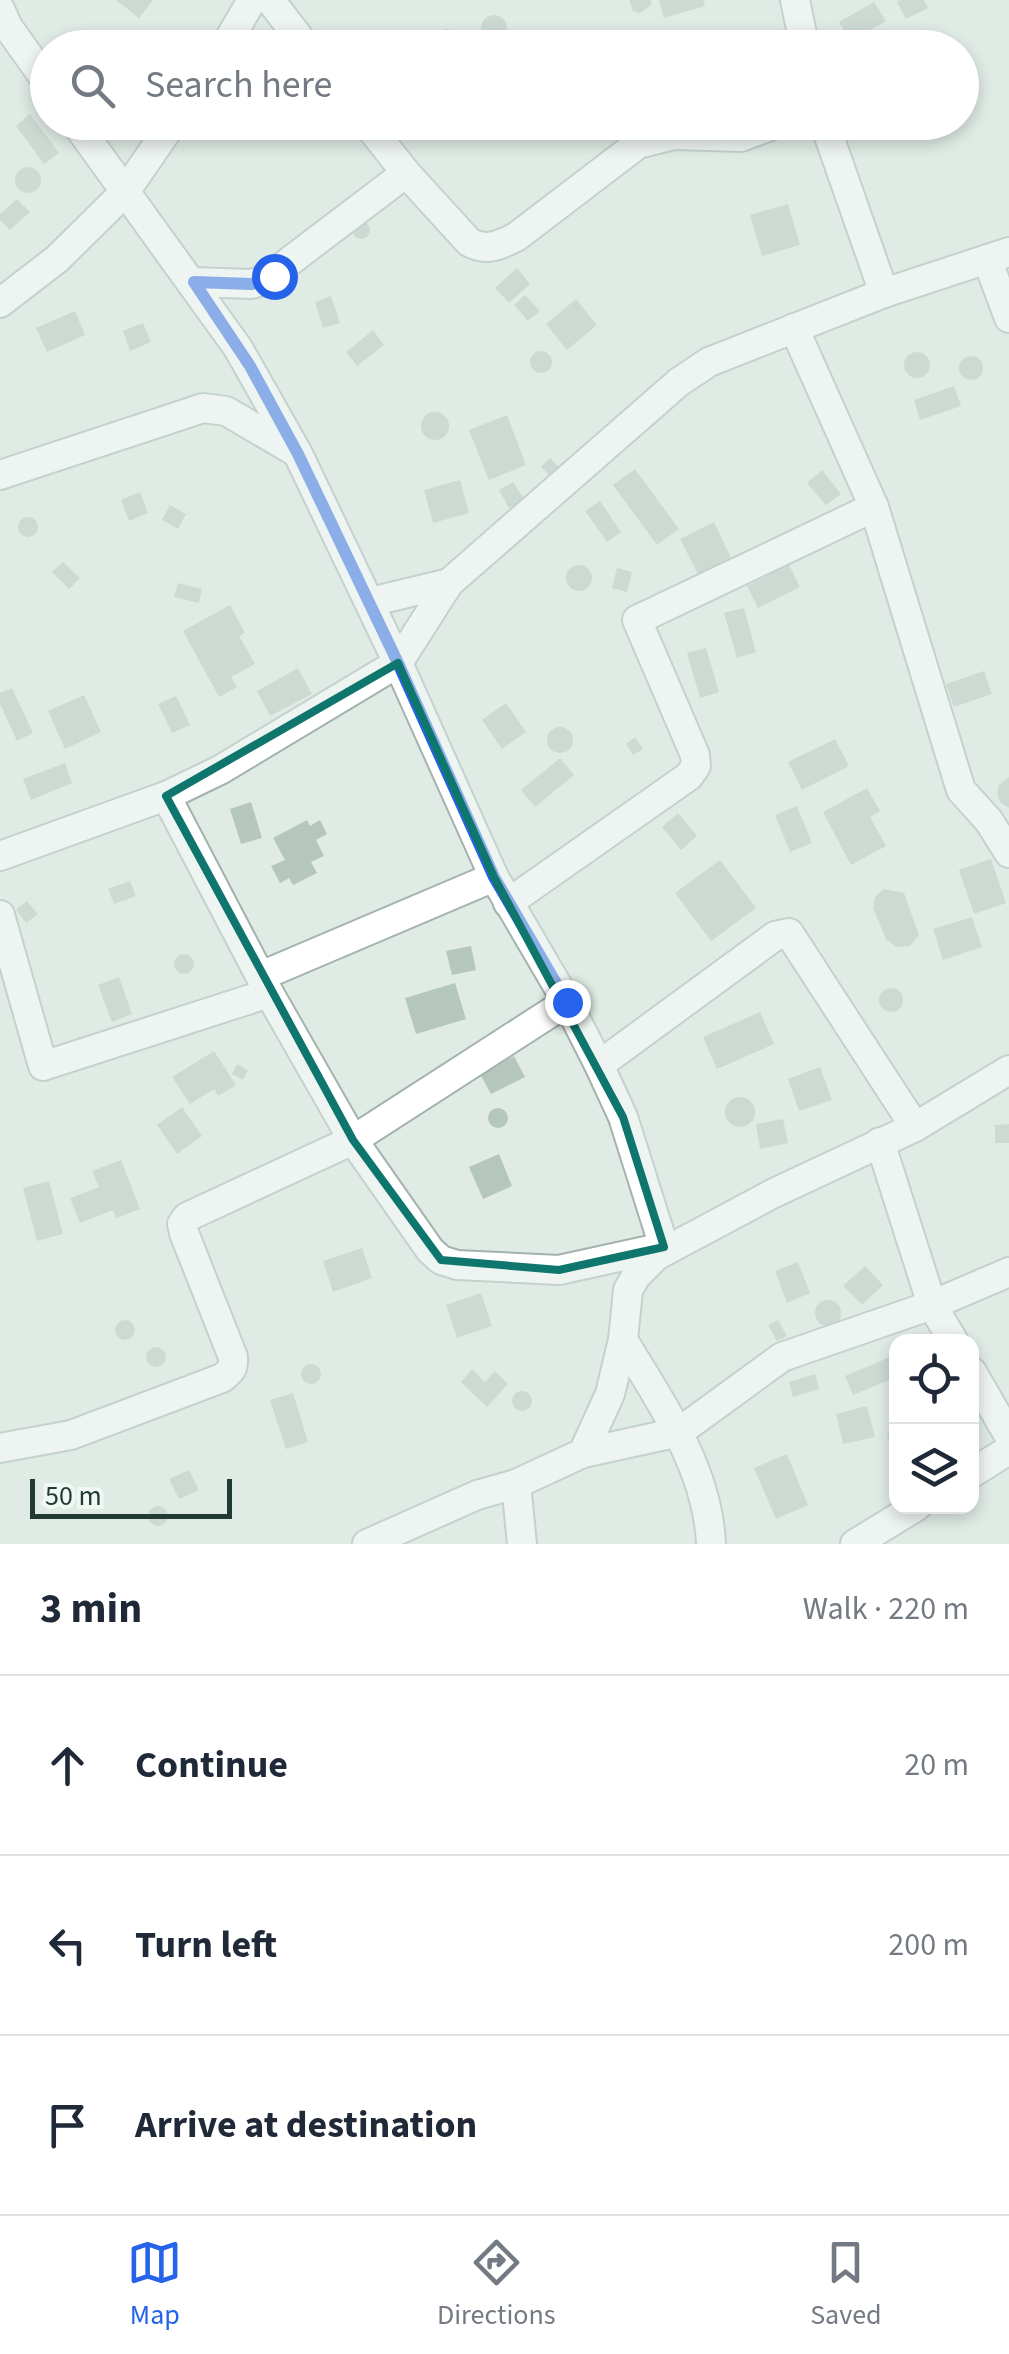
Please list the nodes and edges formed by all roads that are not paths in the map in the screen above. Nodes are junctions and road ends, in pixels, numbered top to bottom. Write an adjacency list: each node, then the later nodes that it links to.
1 (252, 0): 5 (street)
2 (270, 0): 6 (street)
3 (794, 0): 7 (street)
4 (2, 16): 8 (street)
5 (234, 30)
6 (293, 30)
7 (801, 30)
8 (30, 57)
9 (88, 140): 15 (street)
10 (161, 140): 15 (street)
11 (380, 140): 14 (street)
12 (654, 140): 14 (street)
13 (830, 140): 18 (street)
14 (406, 174): 17 (street)
15 (125, 192): 17 (street); 19 (street)
16 (998, 256): 18 (street); 20 (street)
17 (194, 282): 22 (street)
18 (884, 293): 21 (street)
19 (0, 304)
20 (1009, 318)
21 (794, 328): 24 (street); 25 (street)
22 (298, 454): 23 (street); 26 (street)
23 (0, 475)
24 (874, 506): 29 (street); 32 (street)
25 (449, 583): 26 (street); 27 (street)
26 (370, 602): 27 (street)
27 (398, 663): 28 (street); 31 (street)
28 (166, 796): 30 (street); 34 (street)
29 (1009, 853)
30 (0, 856)
31 (494, 877): 32 (street); 34 (street)
32 (508, 903): 35 (street)
33 (0, 916): 34 (street)
34 (265, 985): 39 (street)
35 (567, 1002): 36 (street); 39 (street)
36 (598, 1065): 38 (street); 41 (street)
37 (1009, 1070): 38 (street)
38 (915, 1127): 40 (street)
39 (353, 1140): 41 (street); 49 (street)
40 (880, 1142): 41 (street); 43 (street)
41 (659, 1251): 45 (street)
42 (1009, 1272): 43 (street)
43 (932, 1305): 44 (street); 47 (street)
44 (949, 1334)
45 (623, 1340): 47 (street); 51 (street)
46 (979, 1384): 48 (street)
47 (679, 1432): 51 (street); 57 (street)
48 (1009, 1436)
49 (0, 1448)
50 (1009, 1450): 52 (street)
51 (583, 1453): 53 (street)
52 (979, 1469)
53 (516, 1484): 55 (street); 56 (street)
54 (903, 1514): 58 (street)
55 (368, 1544)
56 (522, 1544)
57 (712, 1544)
58 (855, 1544)

